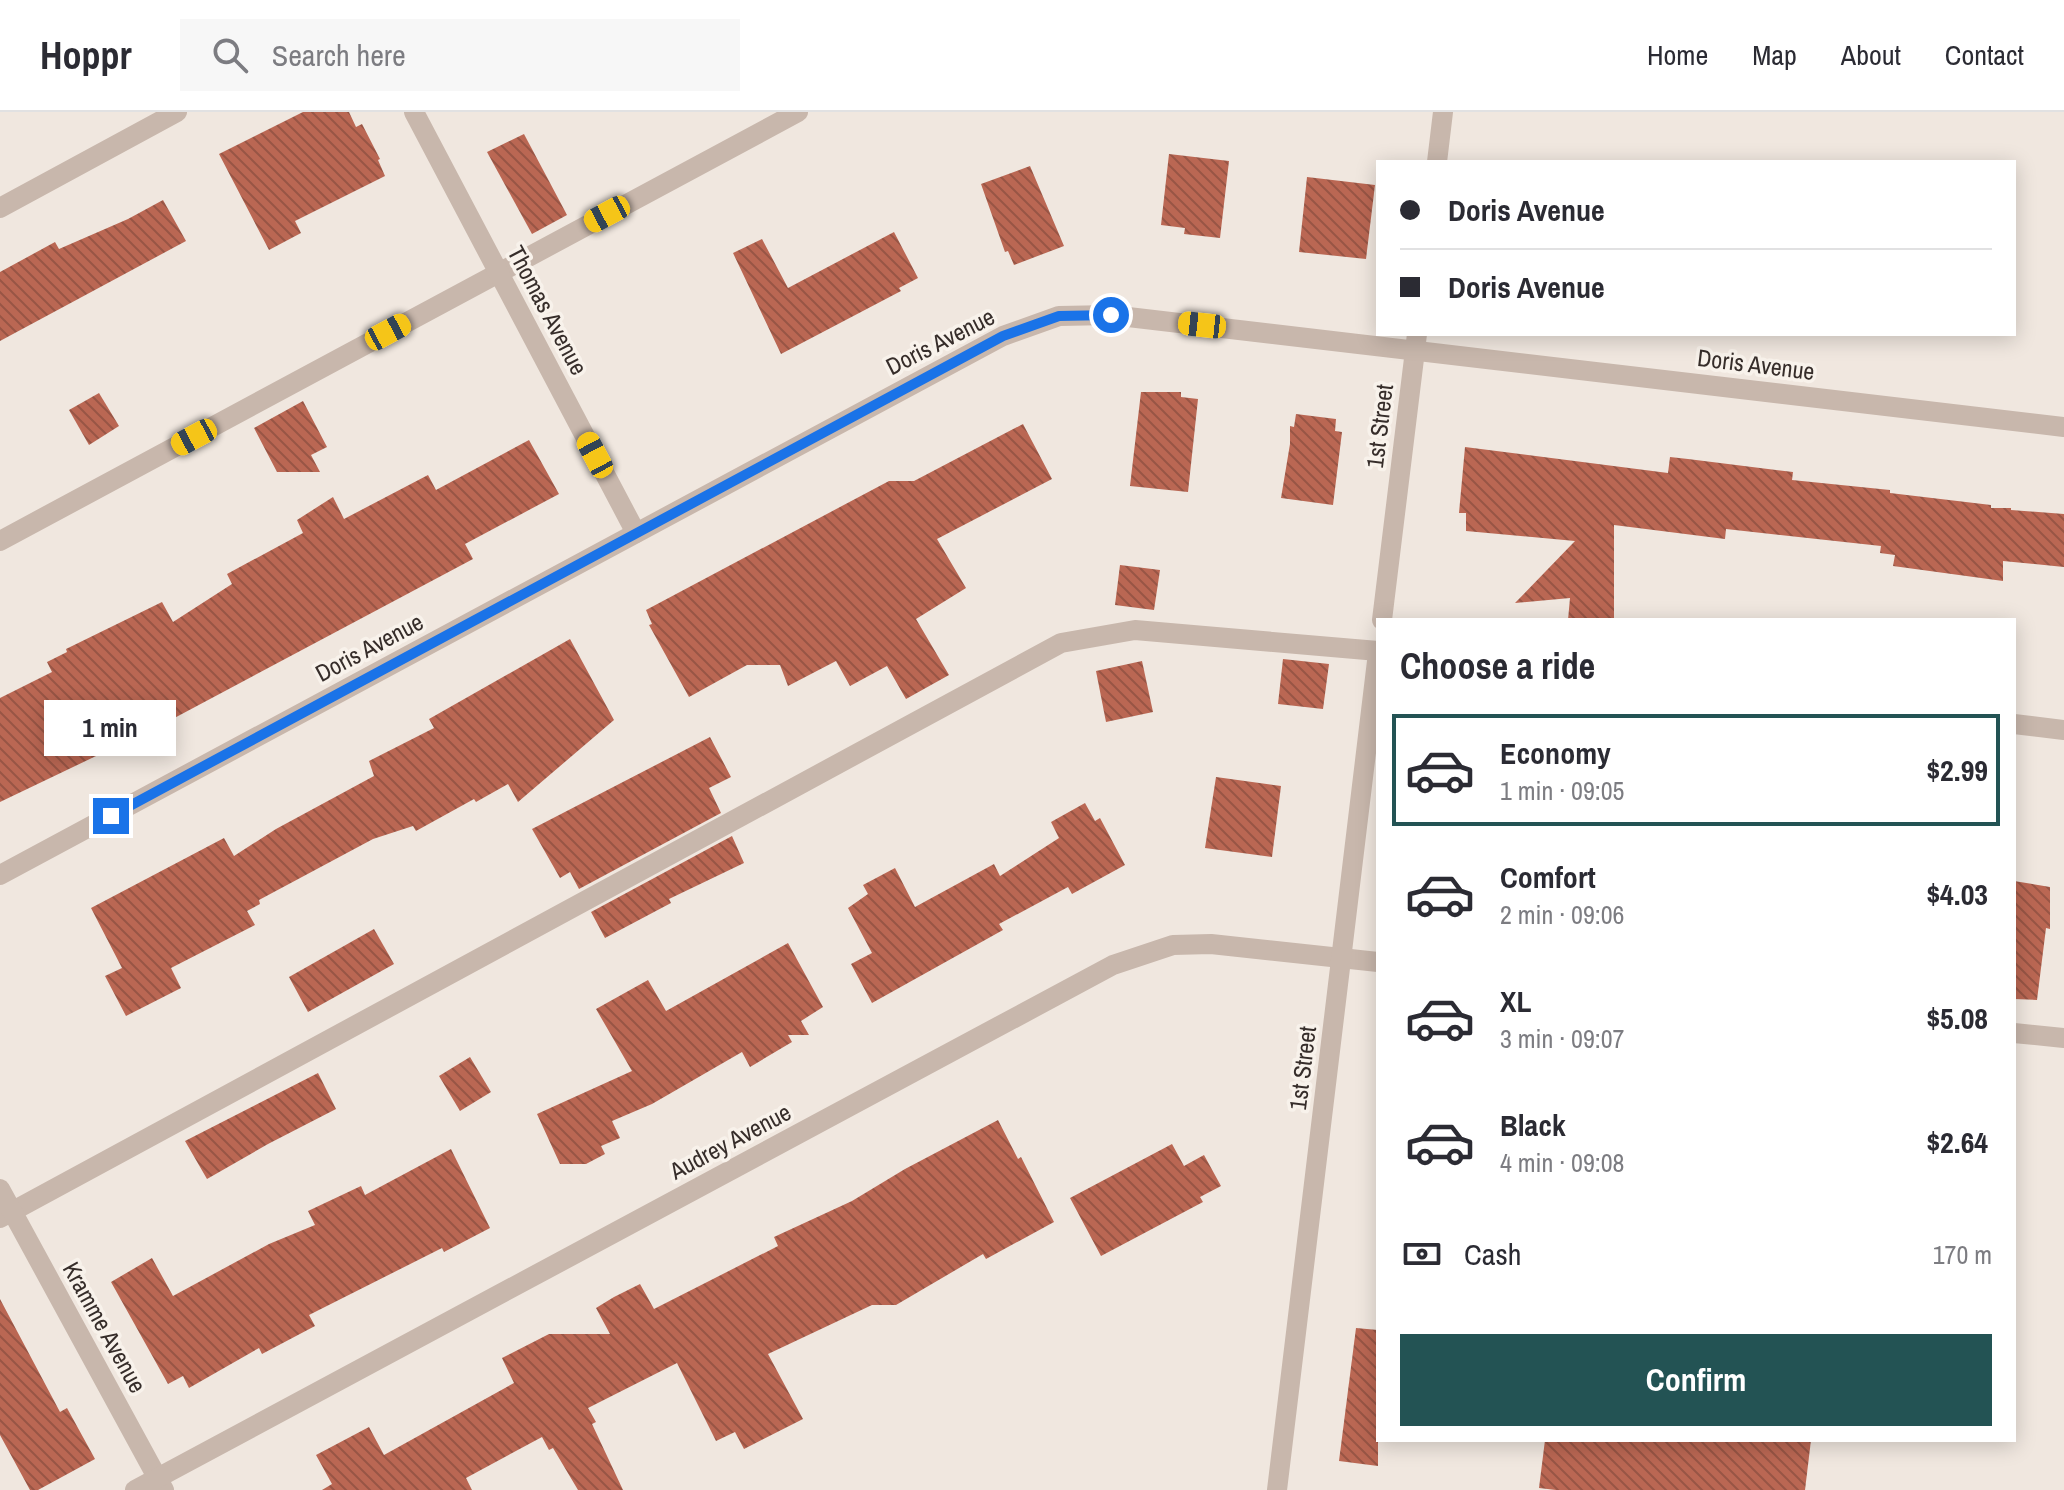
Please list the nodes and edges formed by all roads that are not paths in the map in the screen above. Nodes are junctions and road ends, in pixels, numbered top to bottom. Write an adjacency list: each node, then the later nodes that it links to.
1 (177, 112): 6 (street)
2 (414, 112): 7 (street, Thomas Avenue)
3 (798, 112): 7 (street)
4 (1443, 112): 5 (street)
5 (1437, 160)
6 (0, 208)
7 (499, 272): 10 (street, Thomas Avenue); 11 (street)
8 (1416, 342): 9 (street, Doris Avenue); 10 (street, Doris Avenue); 12 (street, 1st Street)
9 (2064, 427)
10 (636, 533): 17 (street, Doris Avenue)
11 (0, 541)
12 (1382, 618)
13 (1376, 652): 23 (street)
14 (1376, 669): 18 (street, 1st Street)
15 (2016, 724): 16 (street)
16 (2064, 730)
17 (0, 875)
18 (1342, 958): 19 (street, Audrey Avenue); 24 (street, Audrey Avenue); 26 (street, 1st Street)
19 (1376, 962)
20 (2016, 1033): 21 (street)
21 (2064, 1038)
22 (0, 1189): 23 (street, Kramme Avenue)
23 (6, 1214): 24 (street, Kramme Avenue)
24 (160, 1484): 25 (street, Audrey Avenue)
25 (135, 1490)
26 (1277, 1490)

